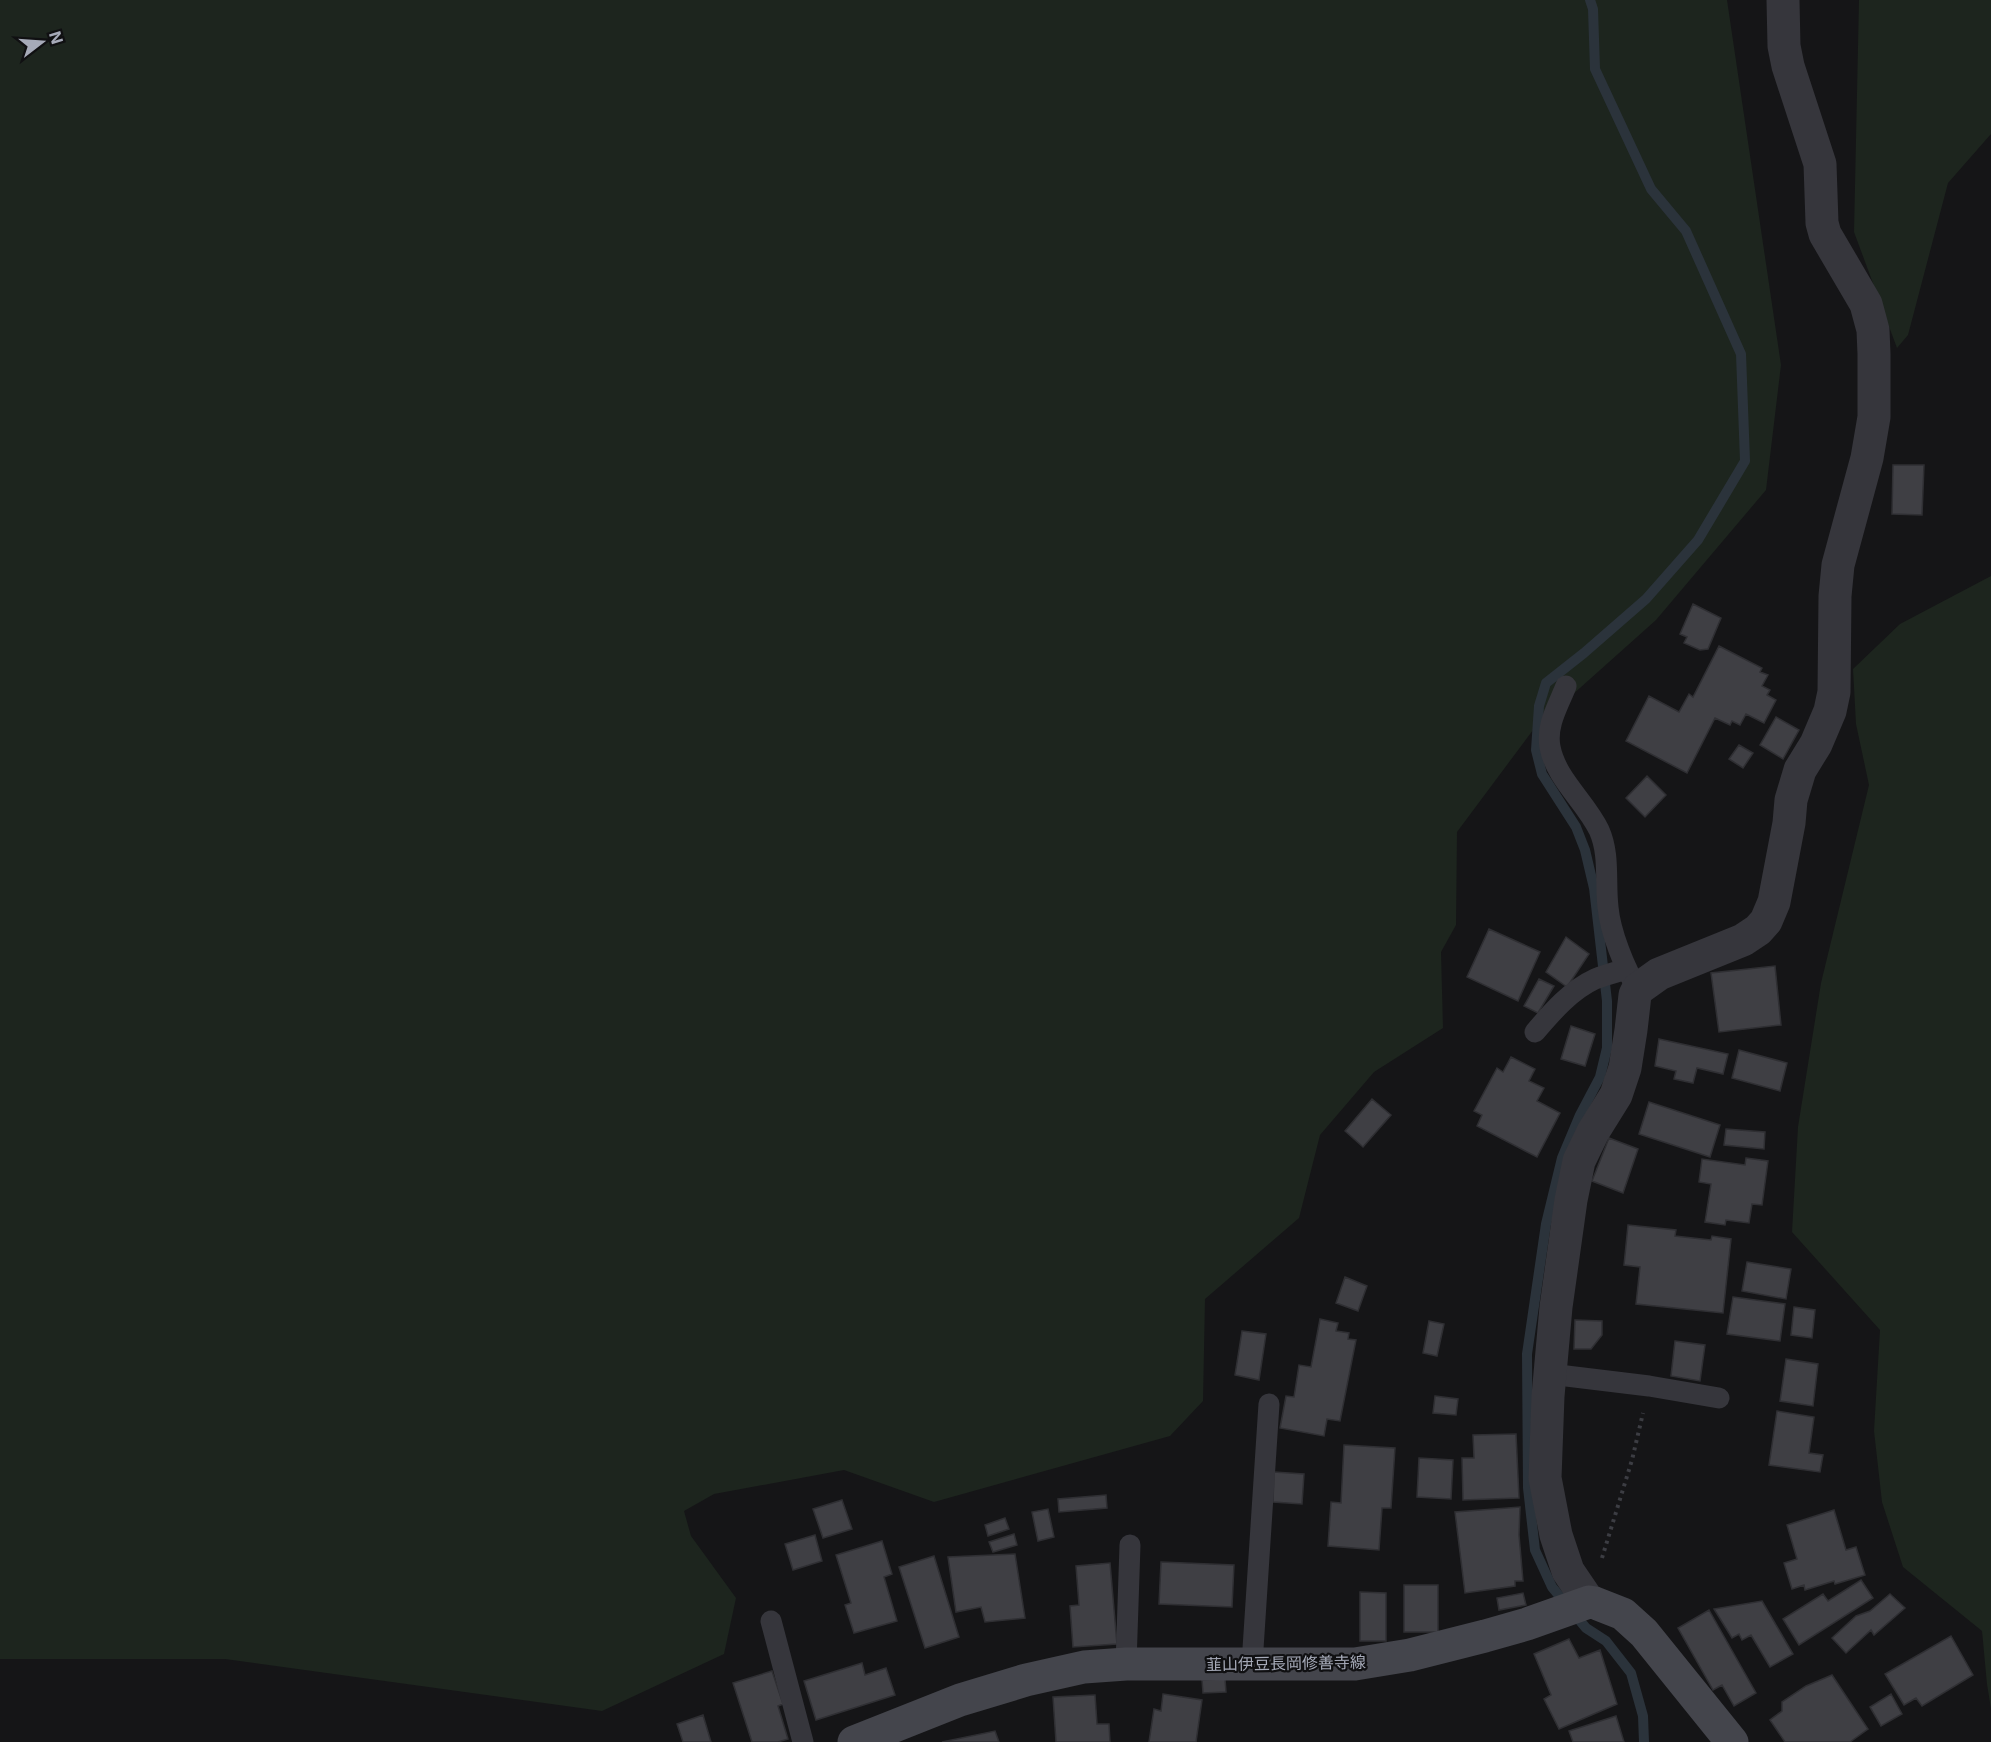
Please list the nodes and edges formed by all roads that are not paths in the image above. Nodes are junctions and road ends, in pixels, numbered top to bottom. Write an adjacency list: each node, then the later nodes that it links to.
1 (1783, 0): 3 (street)
2 (1566, 686): 3 (lane)
3 (1627, 976): 4 (lane); 5 (street)
4 (1535, 1032)
5 (1550, 1374): 6 (lane); 9 (street)
6 (1719, 1398)
7 (1269, 1404): 12 (lane)
8 (1130, 1545): 11 (lane)
9 (1590, 1603): 12 (main road, 韮山伊豆長岡修善寺線); 15 (main road)
10 (771, 1621): 13 (lane)
11 (1126, 1664): 12 (main road, 韮山伊豆長岡修善寺線); 14 (main road, 韮山伊豆長岡修善寺線)
12 (1252, 1664)
13 (802, 1742)
14 (854, 1742)
15 (1732, 1742)

